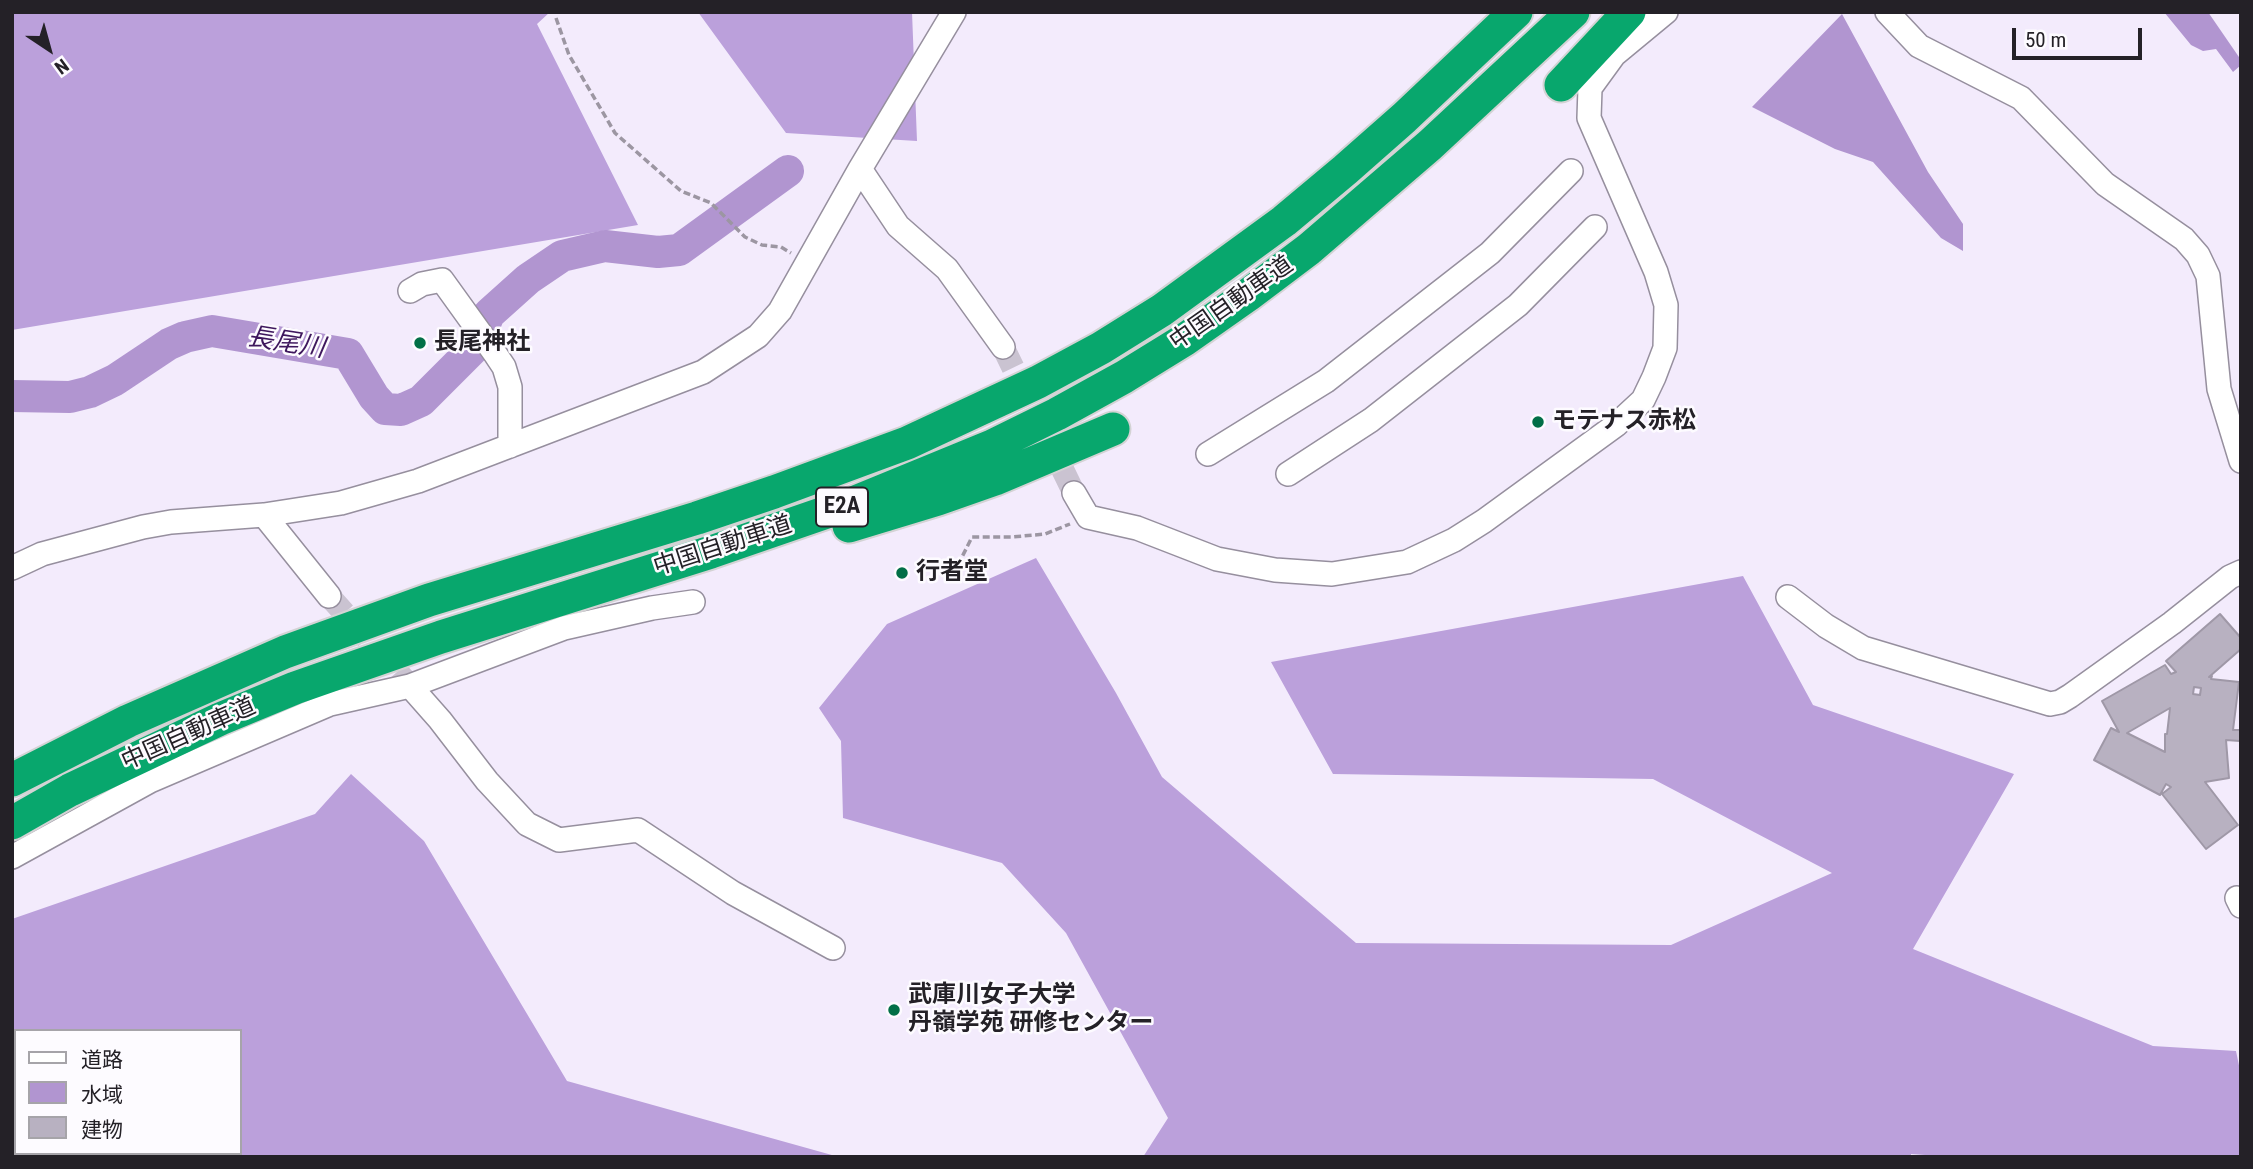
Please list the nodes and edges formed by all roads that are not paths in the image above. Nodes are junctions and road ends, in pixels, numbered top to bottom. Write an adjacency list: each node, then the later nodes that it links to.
1 (954, 12): 10 (street)
2 (1510, 12): 8 (highway)
3 (1516, 12): 8 (highway, 中国自動車道 / E2A)
4 (1573, 12): 24 (highway, 中国自動車道 / E2A)
5 (1629, 12): 9 (highway)
6 (1666, 12): 20 (street)
7 (1887, 12): 18 (street)
8 (1468, 57): 29 (highway, 中国自動車道 / E2A)
9 (1561, 85)
10 (860, 170): 14 (street); 16 (street)
11 (1571, 171): 17 (street)
12 (1595, 227): 19 (street)
13 (410, 291): 16 (street)
14 (1003, 346)
15 (1113, 429): 24 (highway)
16 (510, 446): 21 (street)
17 (1208, 454)
18 (2241, 461)
19 (1288, 474)
20 (1074, 493)
21 (264, 515): 22 (street); 25 (street)
22 (12, 568)
23 (2241, 572): 26 (street)
24 (631, 577): 30 (highway, 中国自動車道 / E2A)
25 (329, 596)
26 (1788, 597)
27 (693, 602): 28 (street)
28 (410, 686): 31 (street); 32 (street)
29 (12, 780)
30 (12, 822)
31 (12, 857)
32 (833, 948)

